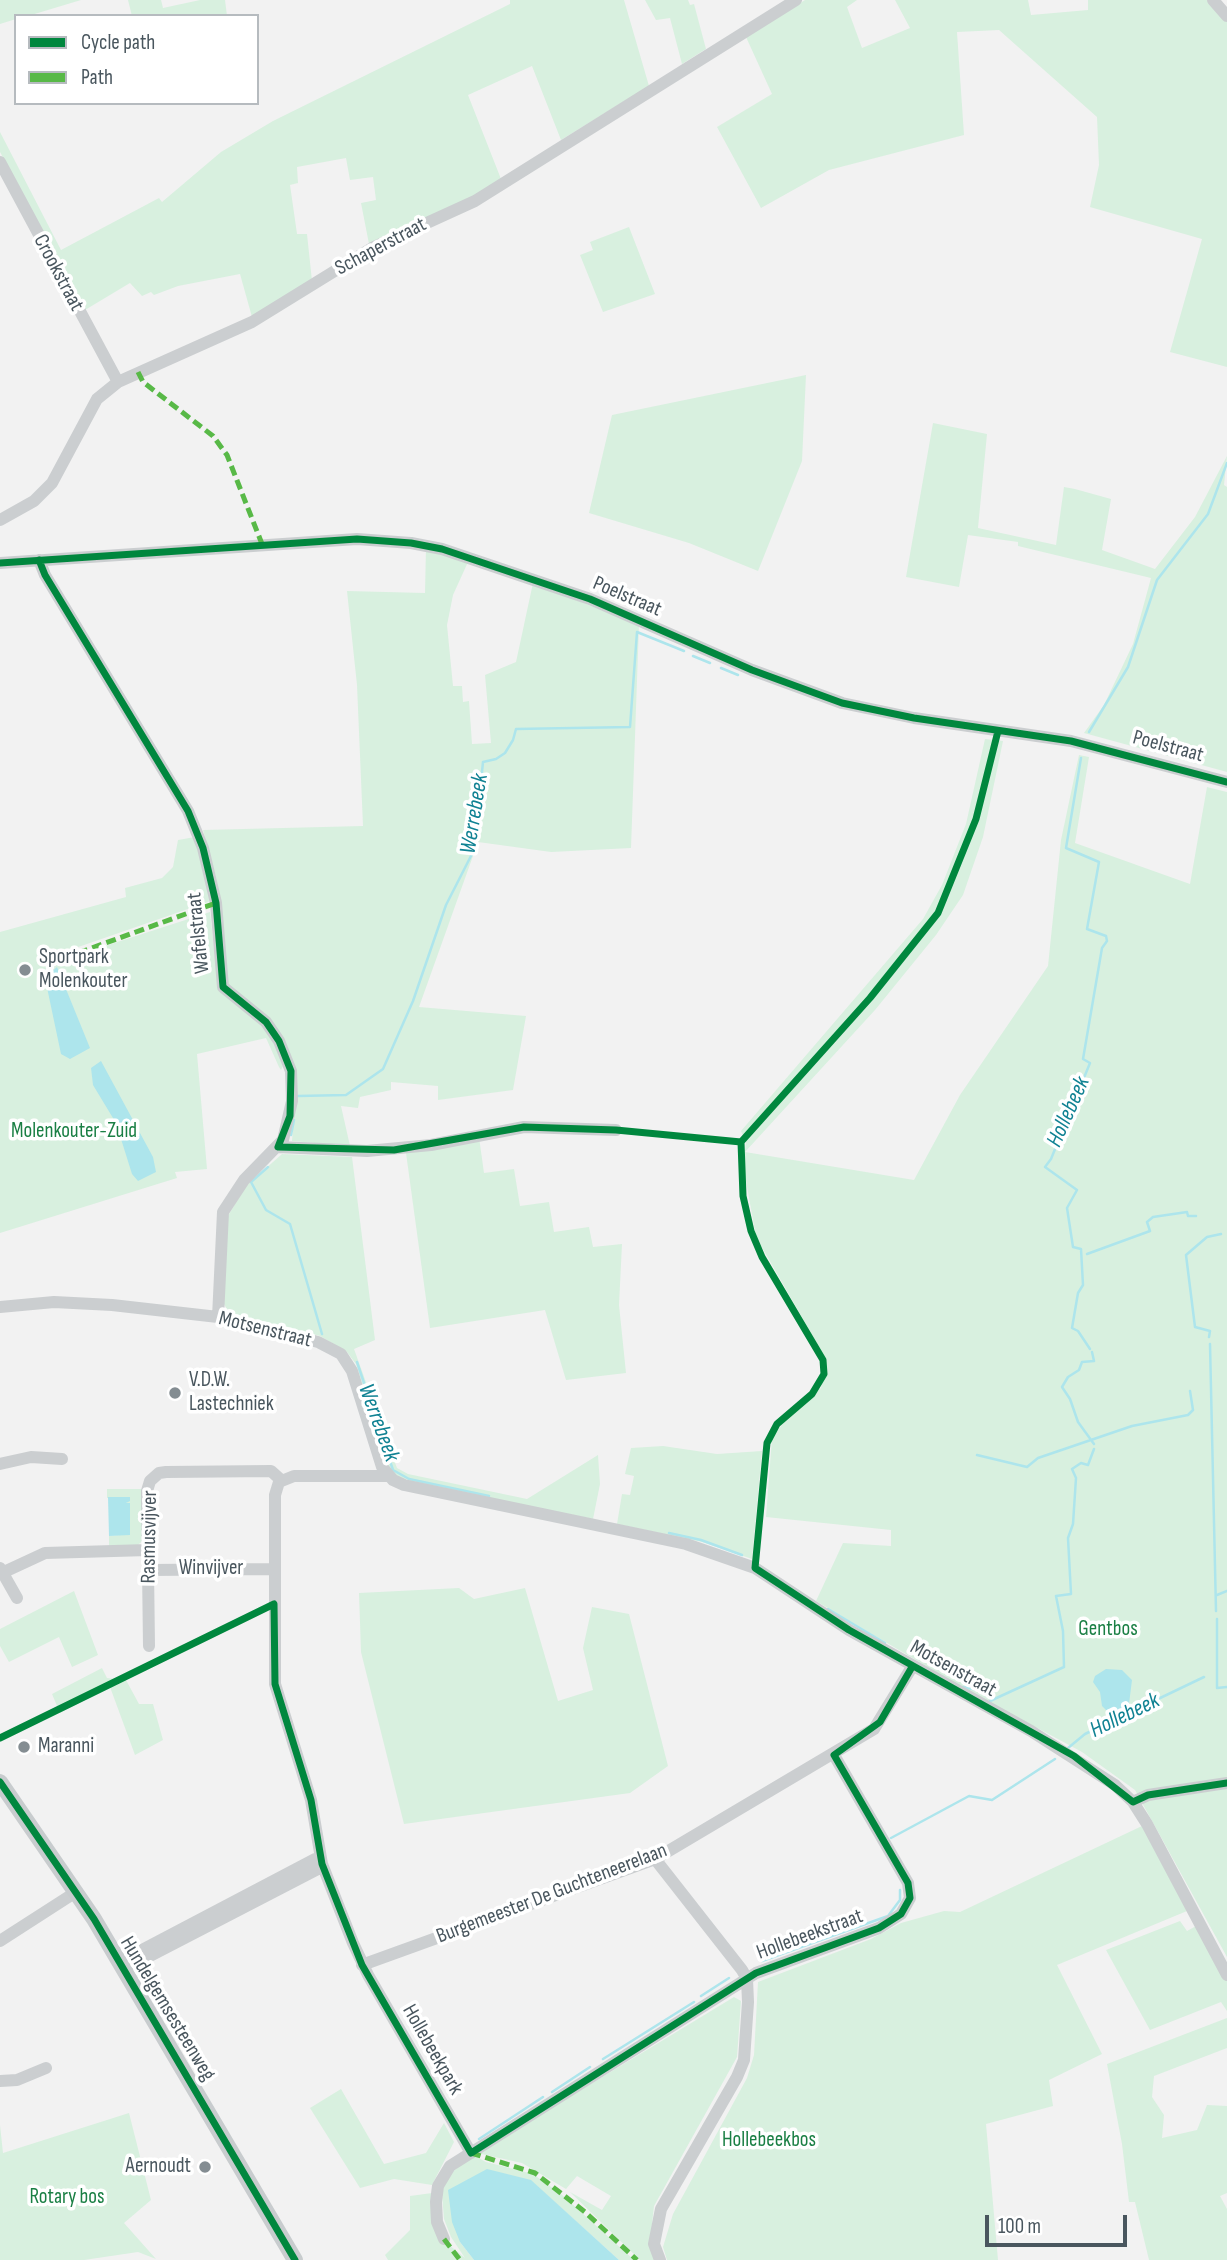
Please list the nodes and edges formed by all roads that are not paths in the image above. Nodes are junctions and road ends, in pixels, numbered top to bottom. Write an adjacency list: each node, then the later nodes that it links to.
1 (796, 0): 5 (street, Schaperstraat)
2 (1213, 0): 3 (street)
3 (1227, 16)
4 (0, 162): 5 (street, Crookstraat)
5 (118, 382): 6 (street, Schaperstraat)
6 (0, 520)
7 (39, 559): 8 (street, Poelstraat); 9 (street, Poelstraat); 11 (street, Wafelstraat)
8 (0, 563)
9 (1227, 782)
10 (616, 1130): 11 (street)
11 (278, 1147): 13 (street, Wafelstraat)
12 (0, 1307): 13 (street, Motsenstraat)
13 (218, 1317): 16 (street, Motsenstraat)
14 (62, 1459): 15 (street)
15 (0, 1464)
16 (388, 1476): 17 (street); 24 (street, Motsenstraat)
17 (281, 1480): 18 (street, Rasmusvijver); 19 (street)
18 (148, 1550): 20 (street); 21 (street, Rasmusvijver)
19 (274, 1569): 21 (street, Winvijver); 30 (street)
20 (2, 1570): 22 (street)
21 (149, 1570): 23 (street, Rasmusvijver)
22 (17, 1598)
23 (149, 1646)
24 (912, 1667): 25 (street, Burgemeester De Guchteneerelaan); 28 (street, Motsenstraat)
25 (834, 1755): 29 (street, Burgemeester De Guchteneerelaan); 36 (street, Hollebeekstraat)
26 (0, 1782): 31 (main road, Hundelgemsesteenweg)
27 (1227, 1783): 28 (street)
28 (1133, 1802): 35 (street, Motsenstraat)
29 (655, 1859): 33 (street, Burgemeester De Guchteneerelaan); 36 (street, Hollebeekstraat)
30 (322, 1864): 33 (street); 34 (street)
31 (76, 1892): 32 (street); 34 (main road, Hundelgemsesteenweg)
32 (0, 1941)
33 (362, 1965): 39 (street, Hollebeekpark)
34 (121, 1966): 41 (main road, Hundelgemsesteenweg)
35 (1227, 1975)
36 (747, 1979): 39 (street, Hollebeekstraat); 42 (street)
37 (46, 2068): 38 (street)
38 (0, 2081)
39 (471, 2153): 40 (street)
40 (444, 2239)
41 (295, 2260)
42 (660, 2260)

